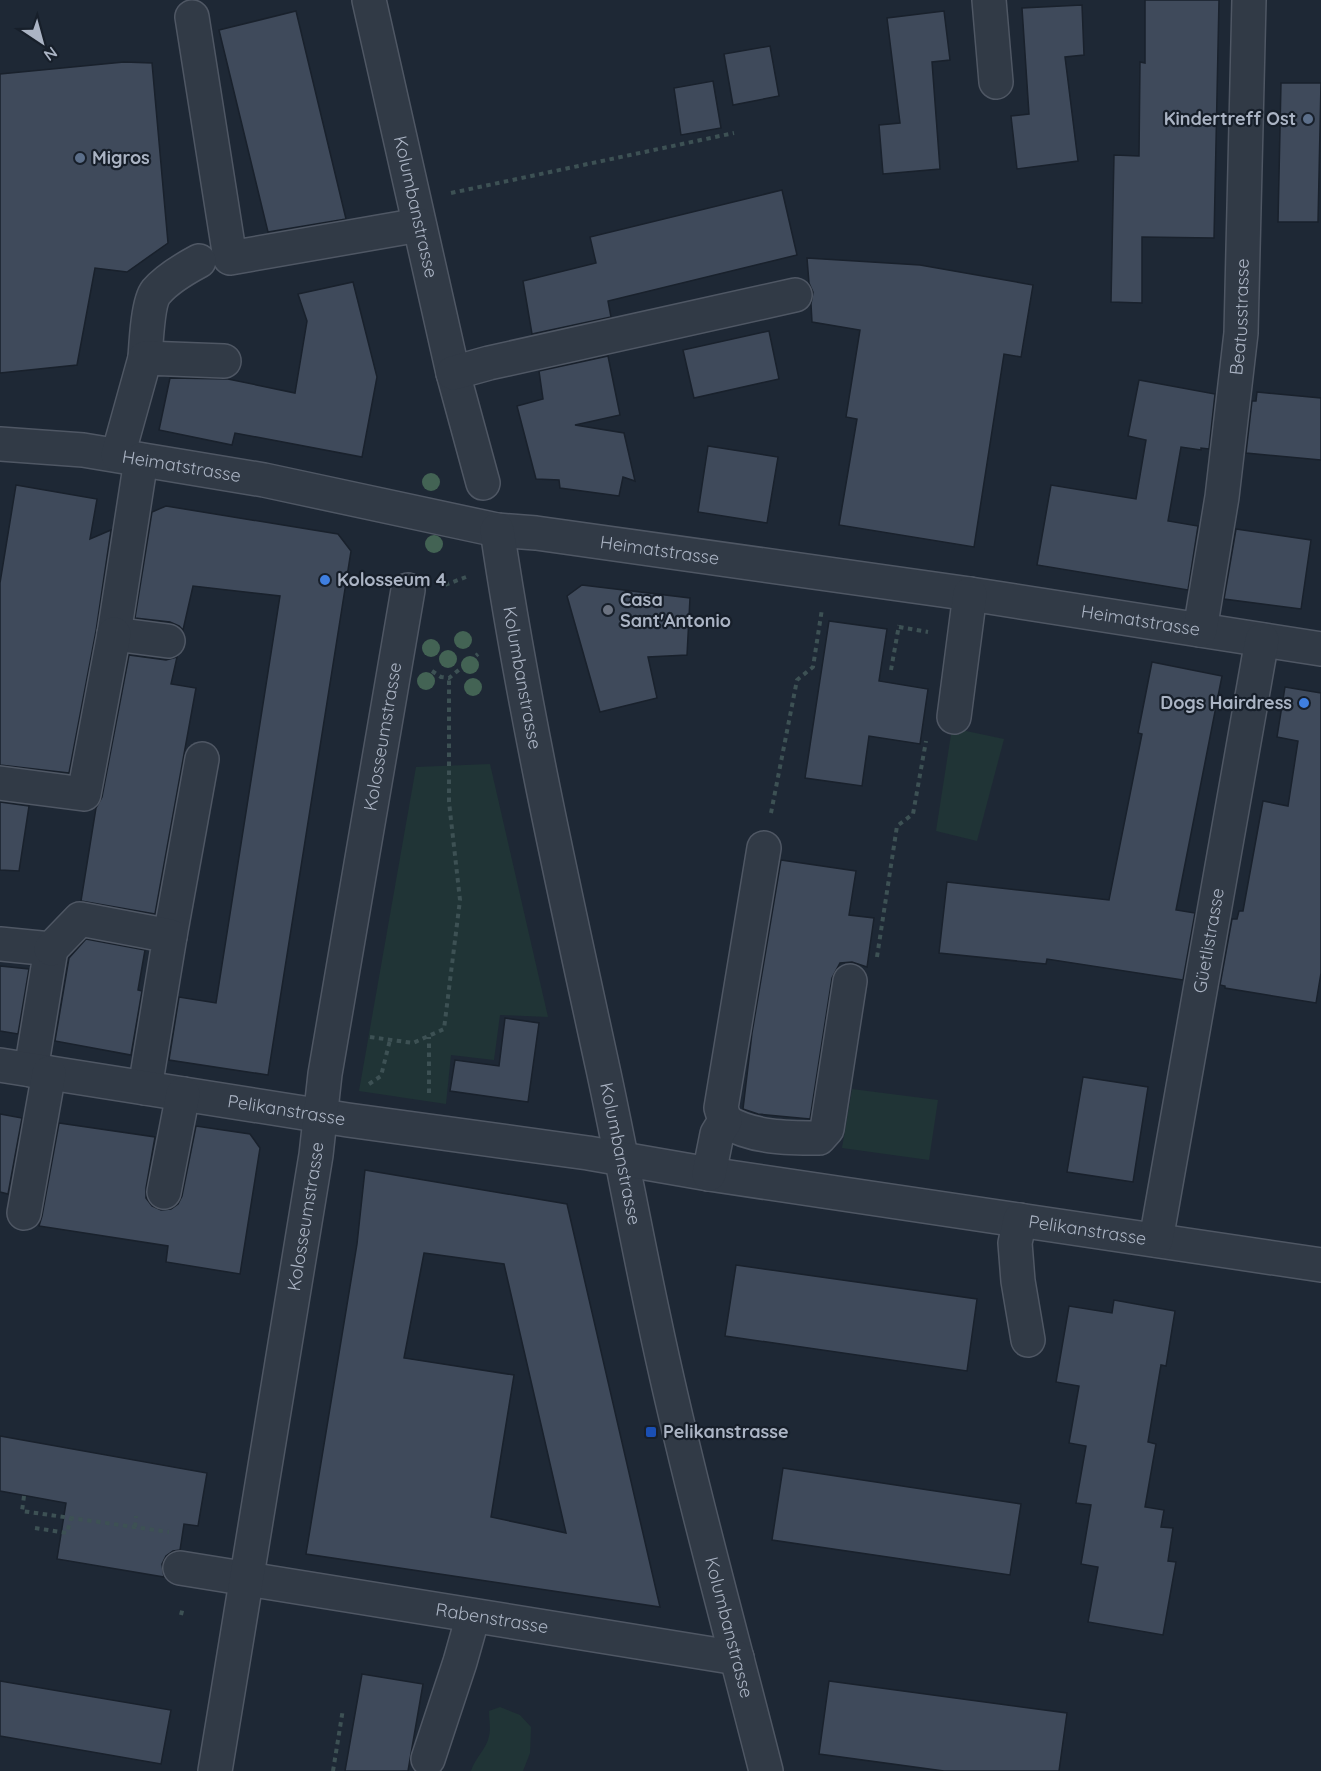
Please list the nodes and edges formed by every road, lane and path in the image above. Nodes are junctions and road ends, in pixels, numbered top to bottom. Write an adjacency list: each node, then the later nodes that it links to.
1 (369, 0): 8 (street, Kolumbanstrasse)
2 (989, 0): 5 (street)
3 (1249, 0): 22 (street, Beatusstrasse)
4 (192, 17): 8 (street)
5 (996, 82)
6 (734, 133): 7 (path)
7 (450, 193)
8 (419, 225): 13 (street, Kolumbanstrasse)
9 (199, 261): 11 (street)
10 (795, 295): 13 (street)
11 (145, 358): 12 (street); 15 (street)
12 (224, 361)
13 (453, 373): 16 (street, Kolumbanstrasse)
14 (0, 444): 15 (street, Heimatstrasse)
15 (129, 458): 17 (street, Heimatstrasse); 23 (street)
16 (483, 483)
17 (497, 530): 19 (street, Heimatstrasse); 49 (street, Kolumbanstrasse)
18 (408, 590): 47 (street, Kolosseumstrasse)
19 (969, 594): 22 (street, Heimatstrasse); 31 (street)
20 (823, 606): 34 (path)
21 (900, 620): 29 (path)
22 (1200, 630): 24 (street, Heimatstrasse)
23 (114, 634): 25 (street); 33 (street)
24 (1262, 640): 26 (street, Heimatstrasse); 54 (street, Güetlistrasse)
25 (168, 641)
26 (1321, 649)
27 (478, 654): 30 (path)
28 (426, 668): 30 (path)
29 (891, 670)
30 (448, 678): 40 (path)
31 (954, 717): 38 (path)
32 (202, 759): 35 (street)
33 (0, 783)
34 (764, 848): 48 (street)
35 (170, 936): 37 (street); 44 (street)
36 (0, 944): 37 (street)
37 (51, 949): 42 (street)
38 (850, 981): 48 (street)
39 (360, 1035): 41 (path)
40 (429, 1037): 41 (path); 46 (path)
41 (390, 1040): 43 (path)
42 (27, 1069): 44 (street, Pelikanstrasse); 52 (street)
43 (381, 1076)
44 (145, 1088): 45 (street, Pelikanstrasse)
45 (183, 1094): 47 (street, Pelikanstrasse); 51 (street)
46 (429, 1099)
47 (319, 1115): 49 (street, Pelikanstrasse); 64 (street, Kolosseumstrasse)
48 (725, 1121): 50 (street)
49 (622, 1159): 50 (street, Pelikanstrasse); 66 (street, Kolumbanstrasse)
50 (709, 1174): 53 (street, Pelikanstrasse)
51 (164, 1192)
52 (24, 1213)
53 (1020, 1220): 54 (street, Pelikanstrasse); 56 (street)
54 (1156, 1240): 55 (street, Pelikanstrasse)
55 (1321, 1265)
56 (1028, 1340)
57 (24, 1496): 59 (path)
58 (136, 1516): 60 (path)
59 (71, 1518): 60 (path); 61 (path)
60 (135, 1527): 62 (path)
61 (35, 1528)
62 (170, 1532)
63 (180, 1568): 64 (street, Rabenstrasse)
64 (246, 1579): 65 (street, Rabenstrasse); 69 (street, Kolosseumstrasse)
65 (473, 1616): 66 (street, Rabenstrasse); 68 (street)
66 (737, 1658): 71 (street, Kolumbanstrasse)
67 (343, 1709): 70 (path)
68 (428, 1759)
69 (215, 1771)
70 (333, 1771)
71 (766, 1771)

